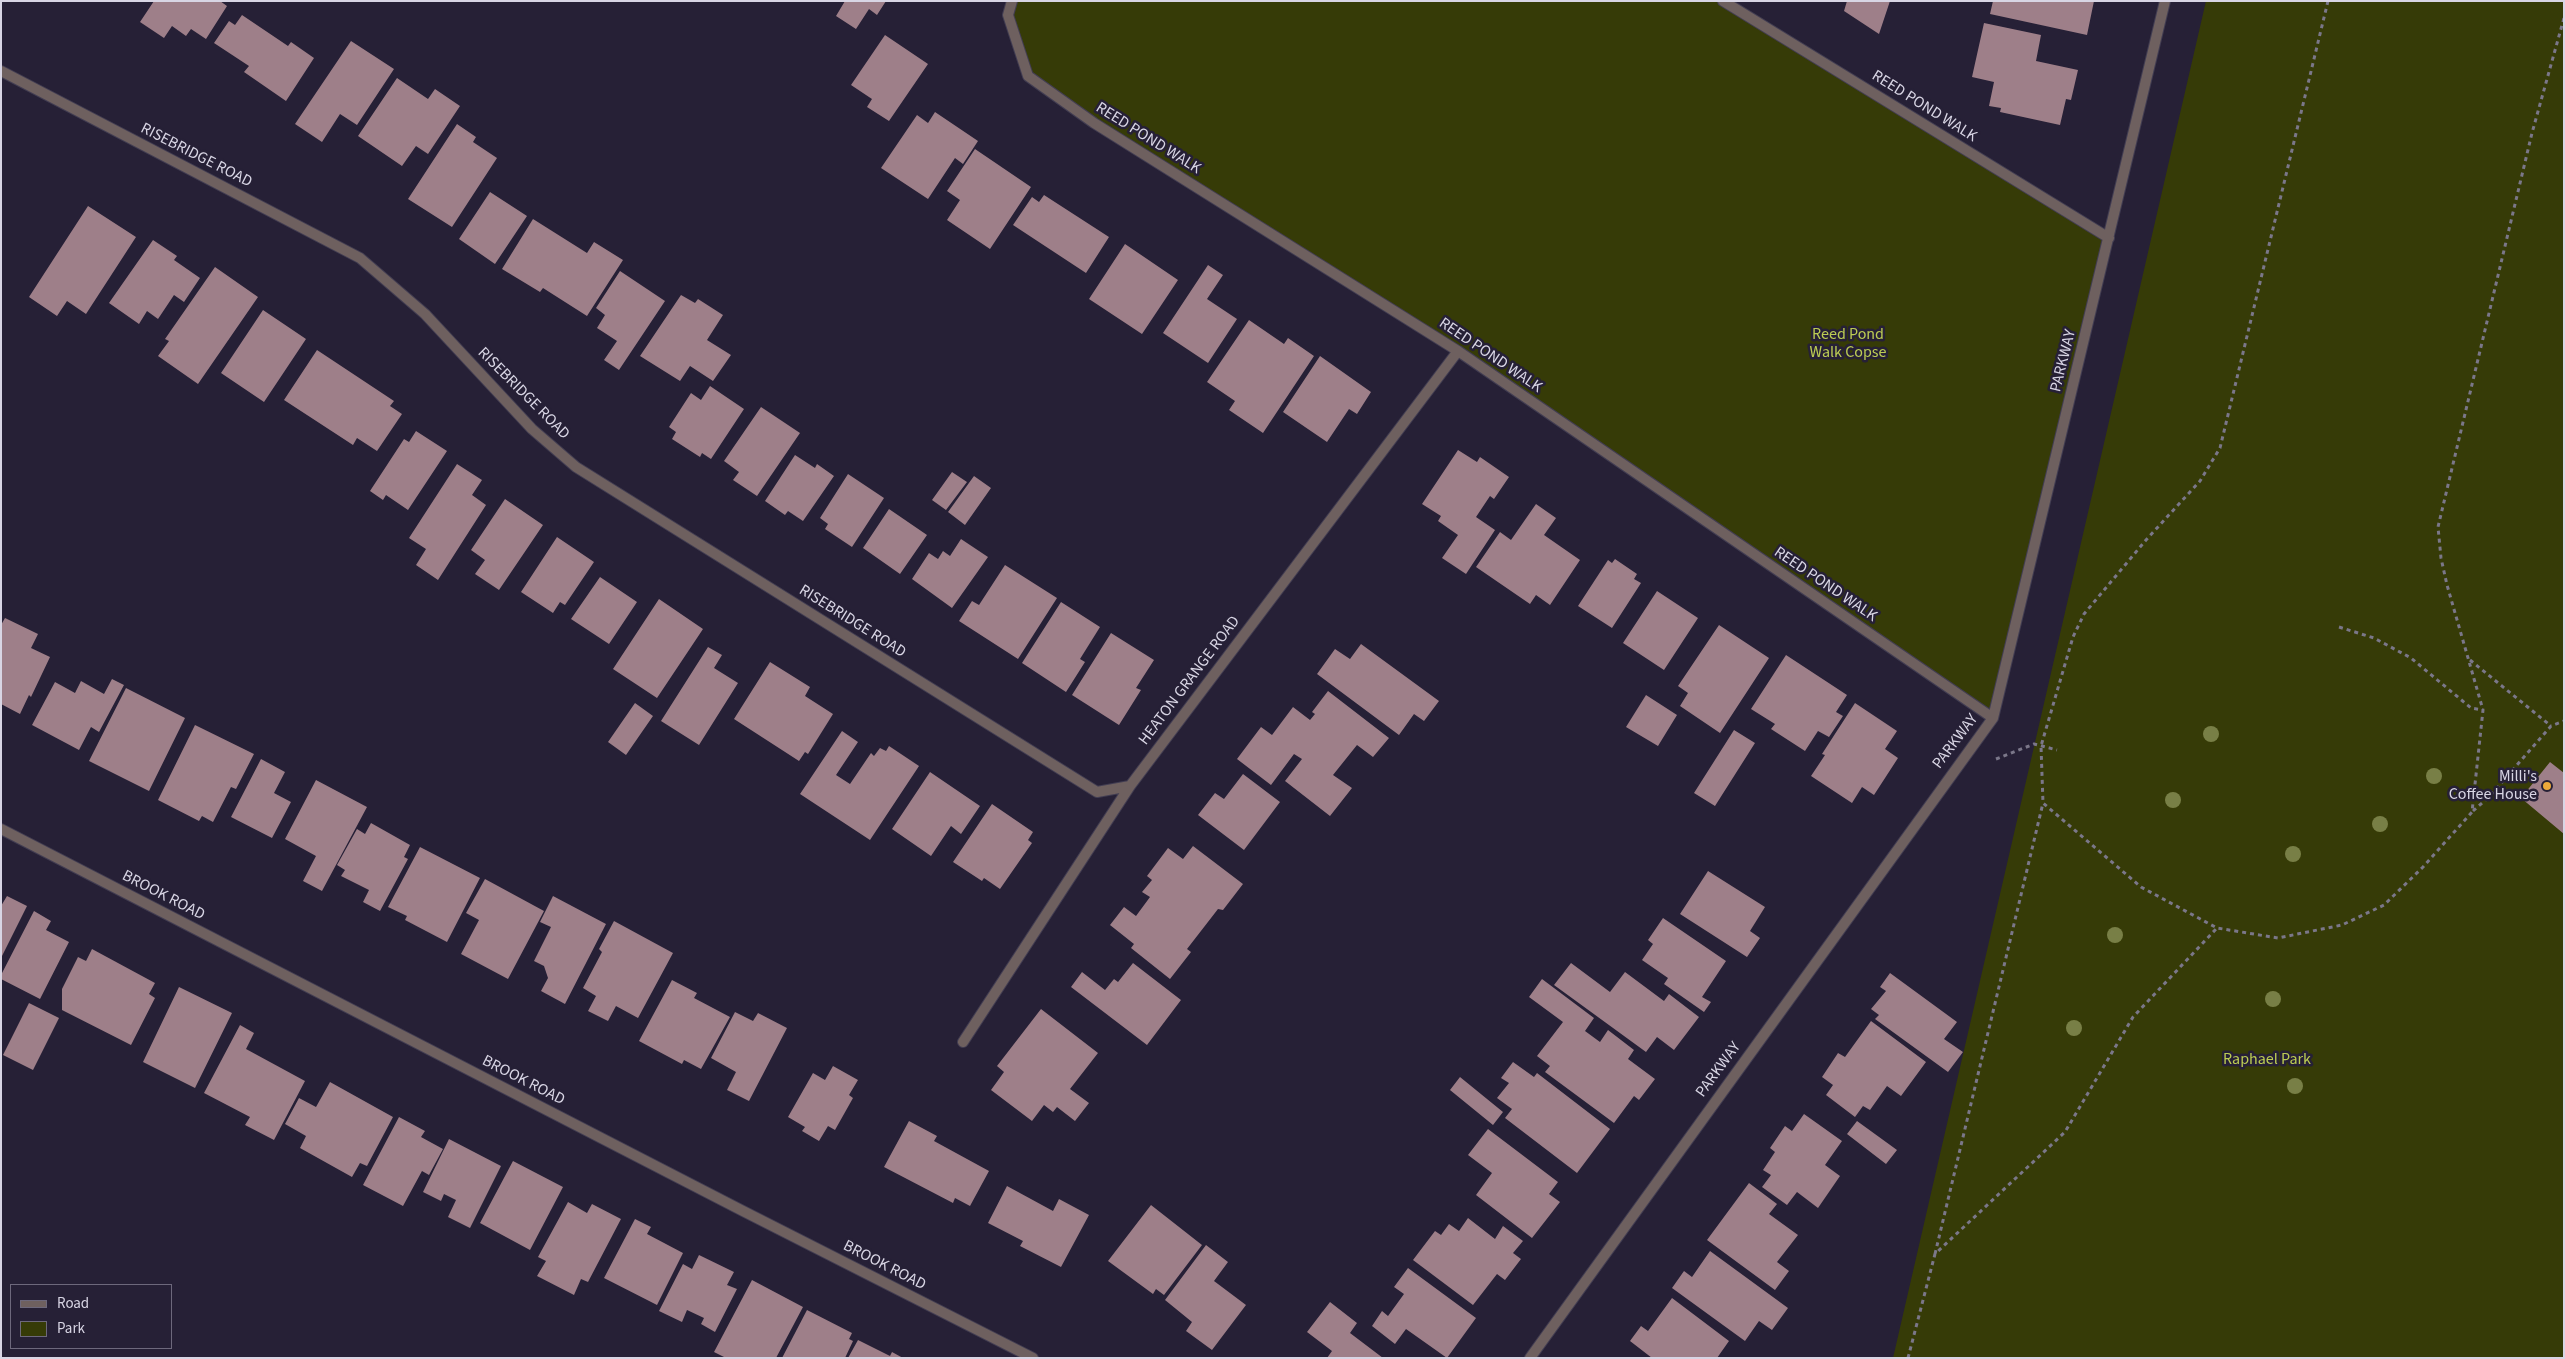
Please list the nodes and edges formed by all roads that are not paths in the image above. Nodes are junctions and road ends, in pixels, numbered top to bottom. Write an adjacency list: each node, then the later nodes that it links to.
1 (1012, 1): 6 (street, REED POND WALK)
2 (1724, 1): 5 (street, REED POND WALK)
3 (2165, 1): 5 (street, PARKWAY)
4 (1, 71): 8 (street, RISEBRIDGE ROAD)
5 (2109, 238): 7 (street, PARKWAY)
6 (1458, 351): 7 (street, REED POND WALK); 8 (street, HEATON GRANGE ROAD)
7 (1993, 718): 12 (street, PARKWAY)
8 (1130, 786): 10 (street, HEATON GRANGE ROAD)
9 (1, 829): 11 (street, BROOK ROAD)
10 (964, 1042)
11 (1033, 1358)
12 (1530, 1358)

